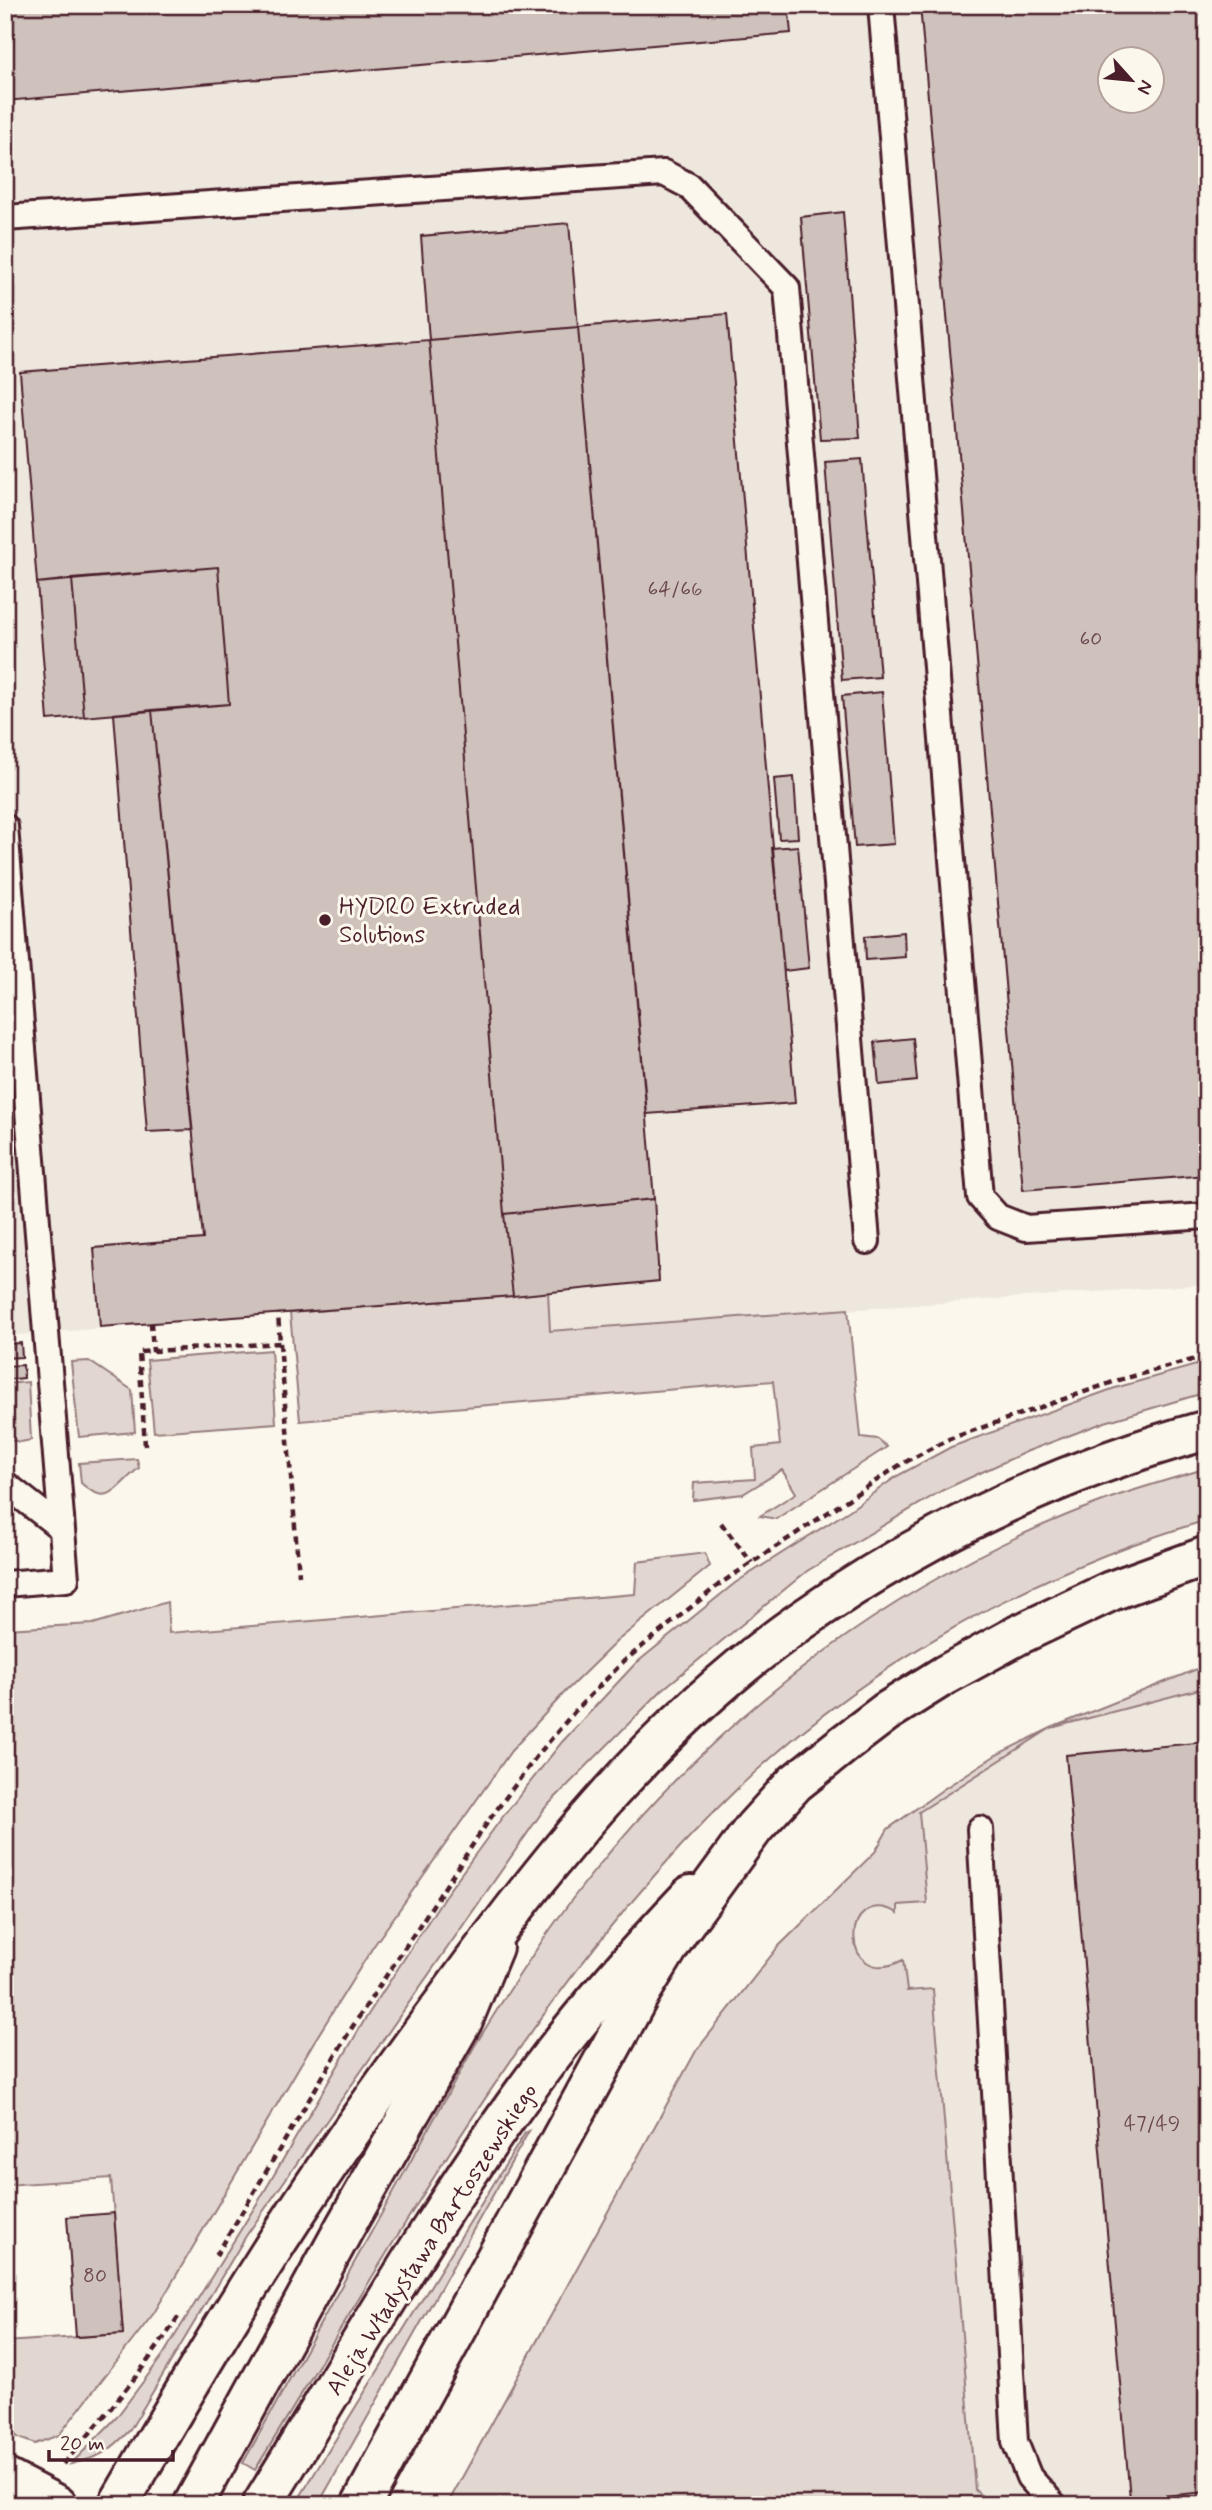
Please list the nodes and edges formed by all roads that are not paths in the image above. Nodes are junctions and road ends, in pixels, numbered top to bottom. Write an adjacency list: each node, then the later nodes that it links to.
1 (881, 5): 4 (lane)
2 (5, 218): 5 (lane)
3 (5, 827): 8 (lane)
4 (1207, 1216)
5 (867, 1241)
6 (1207, 1430): 13 (main road)
7 (5, 1484): 8 (lane)
8 (61, 1528): 10 (lane)
9 (1207, 1556): 11 (main road, Aleja Władysława Bartoszewskiego)
10 (5, 1584)
11 (754, 1828): 18 (main road, Aleja Władysława Bartoszewskiego); 19 (main road, Aleja Władysława Bartoszewskiego)
12 (980, 1829): 20 (lane)
13 (504, 1919): 16 (main road); 17 (main road)
14 (5, 2478): 15 (main road)
15 (58, 2505)
16 (118, 2505)
17 (193, 2505)
18 (262, 2505)
19 (361, 2505)
20 (1054, 2505)

